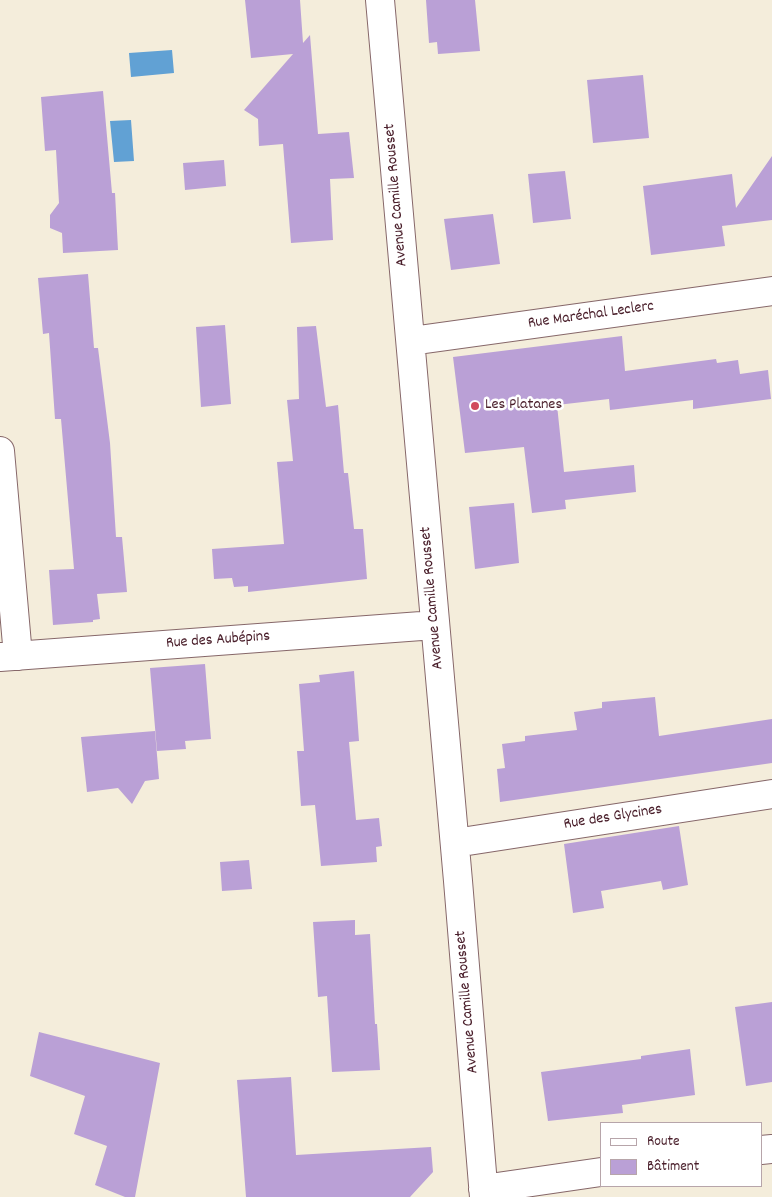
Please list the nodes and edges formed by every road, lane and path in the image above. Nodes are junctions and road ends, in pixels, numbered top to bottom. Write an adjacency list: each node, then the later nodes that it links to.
1 (380, 0): 3 (street, Avenue Camille Rousset)
2 (772, 291): 3 (street, Rue Maréchal Leclerc)
3 (411, 341): 5 (street, Avenue Camille Rousset)
4 (0, 451): 6 (street)
5 (435, 625): 6 (street, Rue des Aubépins); 8 (street, Avenue Camille Rousset)
6 (9, 656)
7 (772, 794): 8 (street, Rue des Glycines)
8 (455, 843): 10 (street, Avenue Camille Rousset)
9 (600, 1172): 10 (street)
10 (483, 1193)

